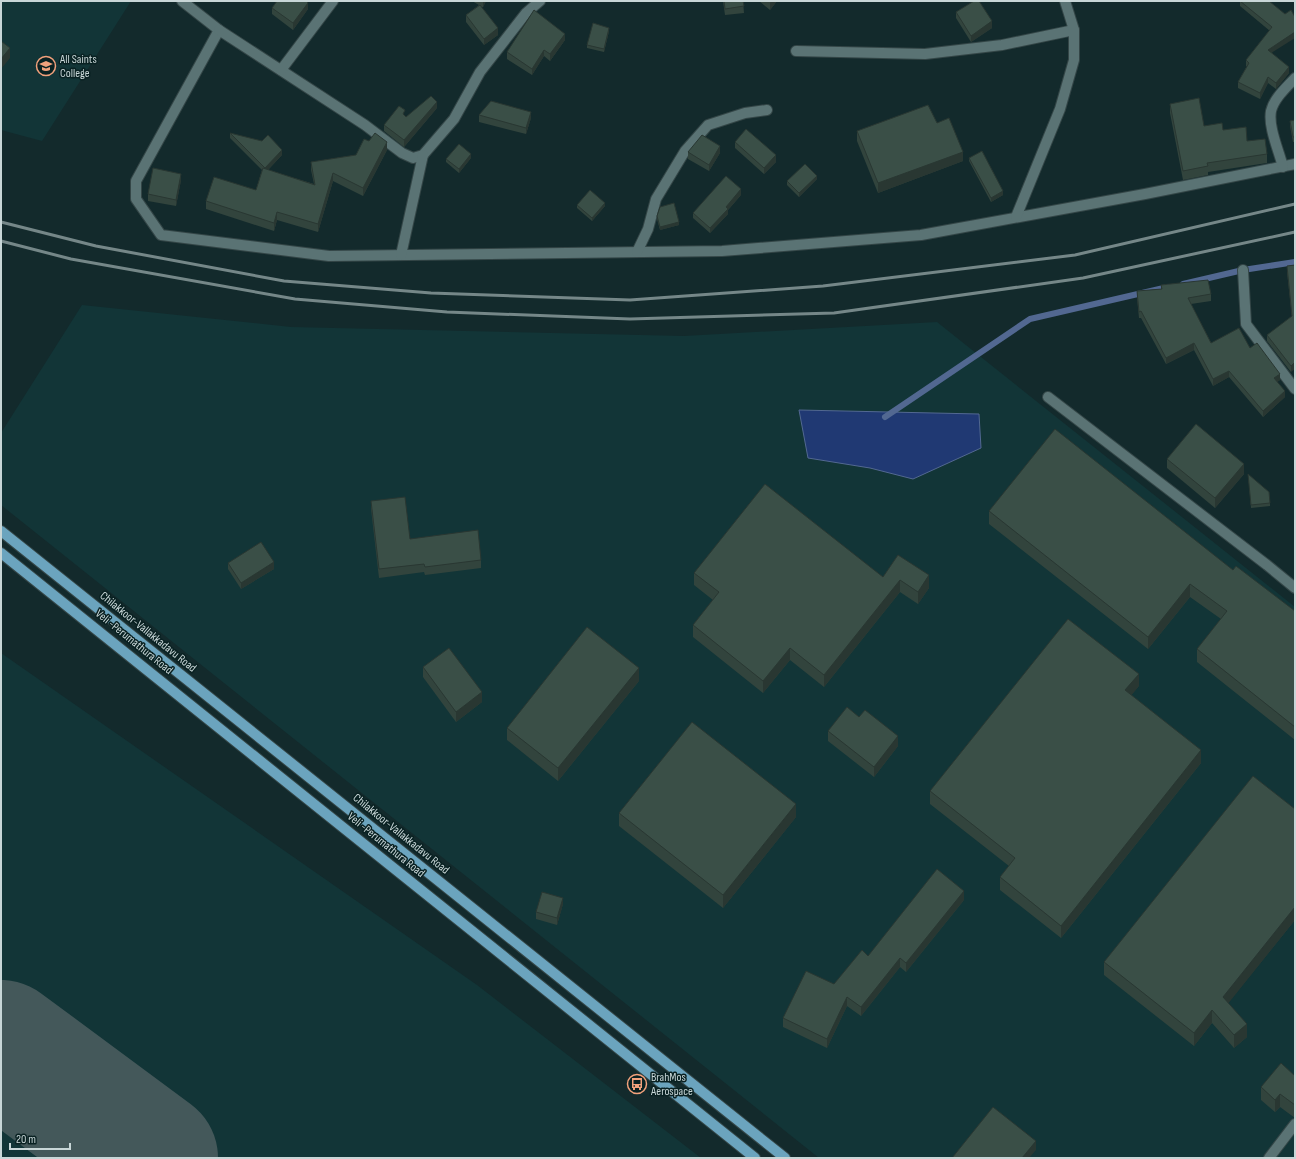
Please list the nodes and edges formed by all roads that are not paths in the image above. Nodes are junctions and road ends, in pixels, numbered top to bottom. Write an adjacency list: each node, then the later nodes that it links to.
1 (182, 1): 5 (street)
2 (333, 1): 8 (street)
3 (540, 1): 11 (street)
4 (1064, 1): 6 (street)
5 (219, 30): 8 (street); 16 (street)
6 (1074, 30): 7 (street); 14 (street)
7 (796, 51)
8 (281, 70): 11 (street)
9 (1295, 78): 13 (street)
10 (767, 110): 15 (street)
11 (423, 155): 16 (street)
12 (1295, 164): 13 (street)
13 (1283, 167): 14 (street)
14 (1016, 217): 15 (street)
15 (637, 252): 16 (street)
16 (401, 255)
17 (1243, 270): 18 (street)
18 (1295, 388)
19 (1048, 397): 22 (street)
20 (1, 531): 25 (main road, Chilakkoor-Vallakkadavu Road)
21 (1, 553): 24 (main road, Veli -Perumathura Road)
22 (1295, 588)
23 (1295, 1124): 26 (street)
24 (755, 1158)
25 (785, 1158)
26 (1269, 1158)

